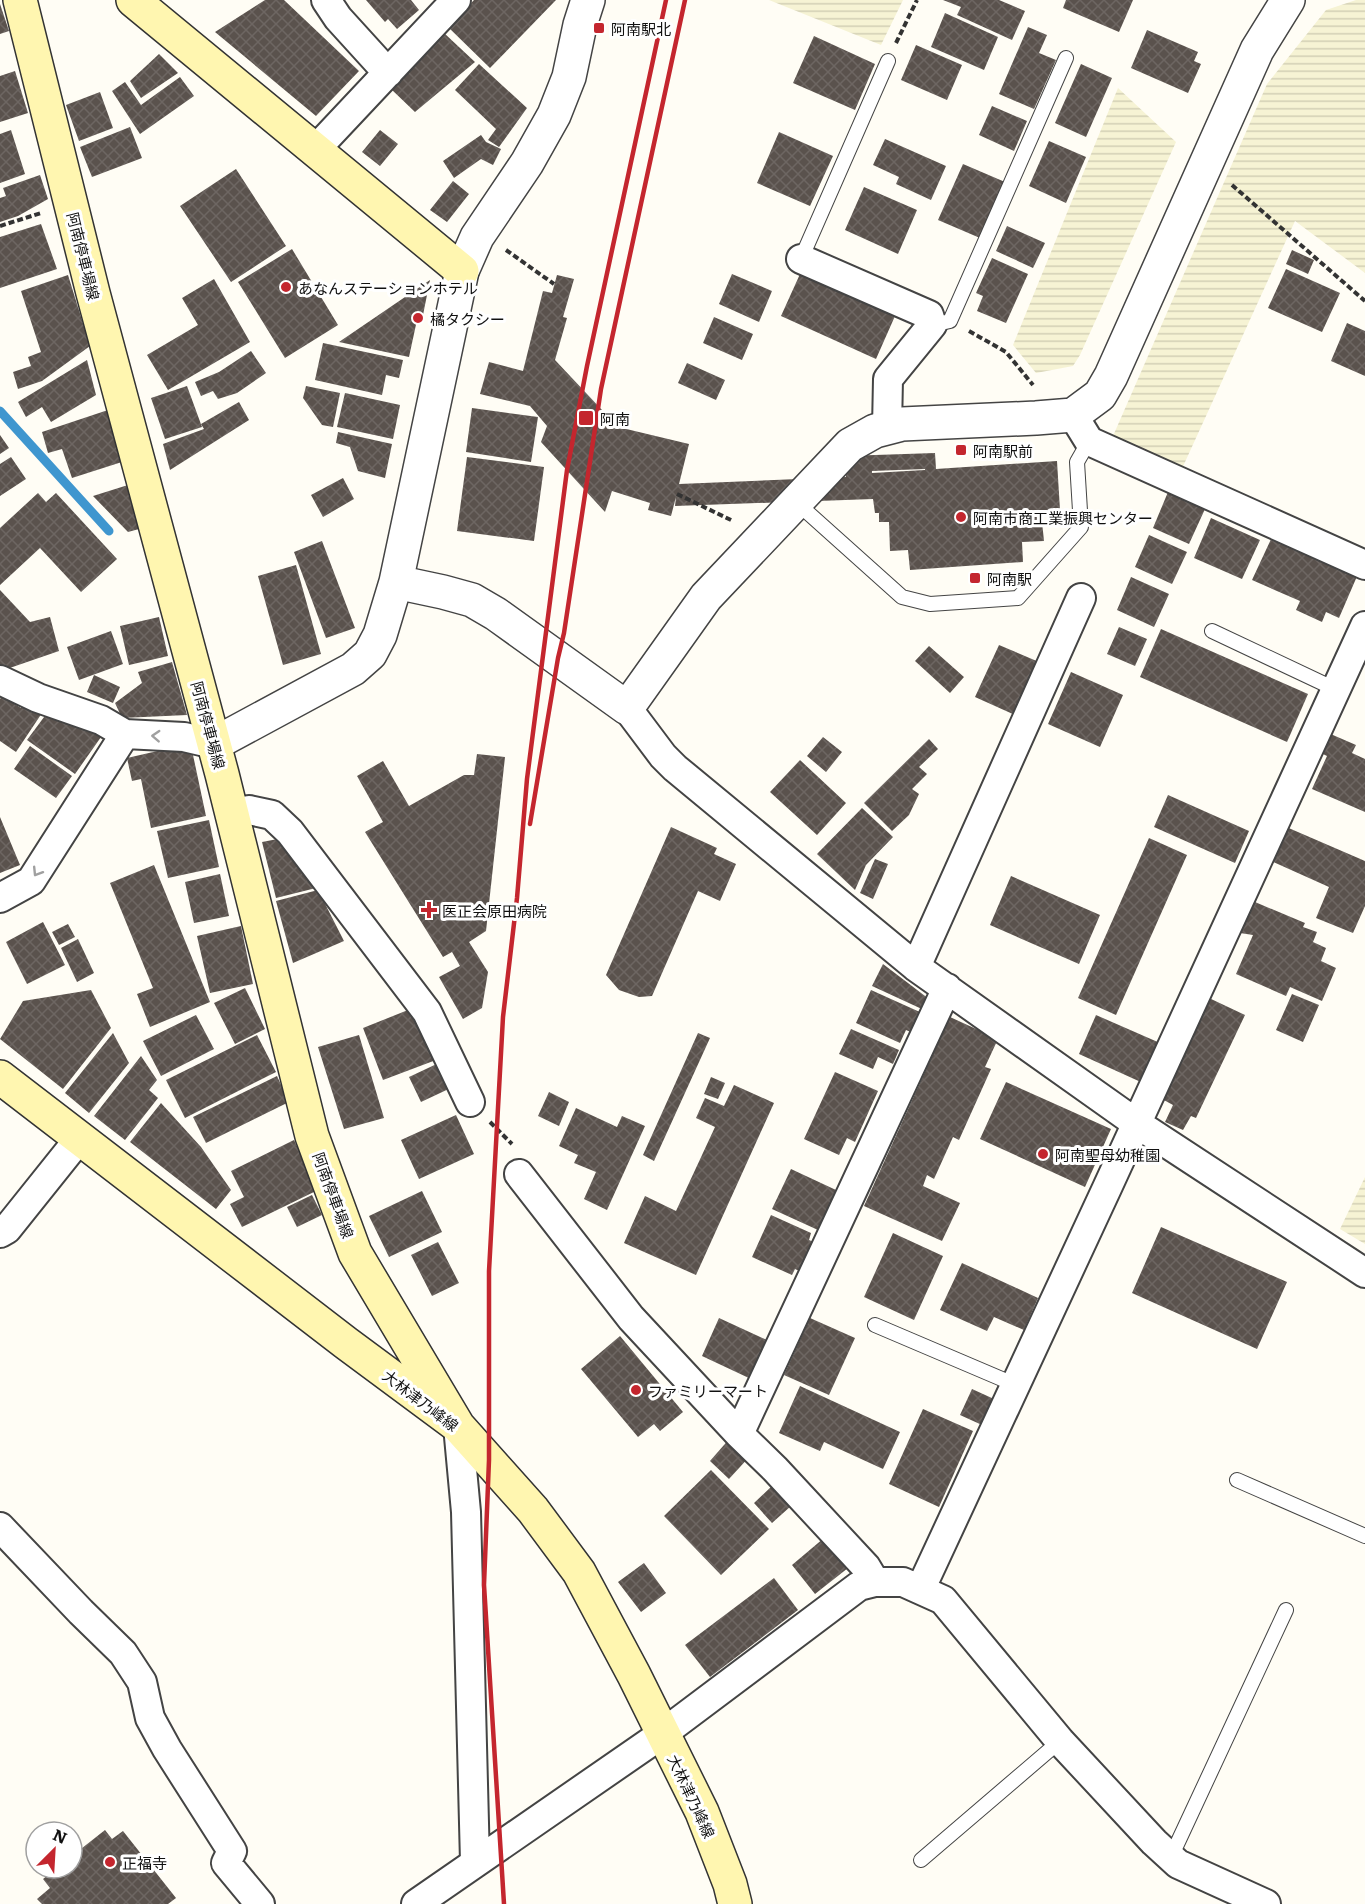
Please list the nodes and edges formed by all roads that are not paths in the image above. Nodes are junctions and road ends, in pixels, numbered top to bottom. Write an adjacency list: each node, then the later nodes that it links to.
1 (20, 0): 26 (main road, 阿南停車場線)
2 (133, 0): 10 (main road)
3 (326, 0): 9 (street)
4 (456, 0): 9 (street)
5 (588, 0): 12 (street)
6 (1288, 0): 14 (street)
7 (1066, 58): 13 (lane)
8 (888, 61): 11 (lane)
9 (388, 73): 10 (street)
10 (315, 150): 12 (main road)
11 (801, 259): 13 (street)
12 (462, 271): 18 (street)
13 (941, 323): 15 (street)
14 (1073, 424): 15 (street); 16 (lane); 17 (street)
15 (887, 428): 16 (street)
16 (796, 502): 24 (street)
17 (1365, 565)
18 (396, 582): 24 (street); 26 (street)
19 (1081, 598): 29 (street)
20 (1365, 626): 23 (street)
21 (1212, 631): 23 (lane)
22 (0, 680): 25 (street)
23 (1335, 689): 33 (street)
24 (627, 708): 29 (street)
25 (125, 734): 26 (street, one-way to 25); 28 (street, one-way to 28)
26 (214, 744): 27 (main road, 阿南停車場線)
27 (231, 813): 32 (street); 40 (main road, 阿南停車場線)
28 (0, 898)
29 (916, 967): 30 (street)
30 (947, 988): 33 (street); 41 (street)
31 (0, 1077): 34 (main road, 大林津乃峰線)
32 (470, 1102)
33 (1136, 1123): 37 (street); 39 (street)
34 (79, 1139): 36 (street); 40 (main road, 大林津乃峰線)
35 (519, 1174): 41 (street)
36 (0, 1233)
37 (1365, 1274)
38 (875, 1325): 39 (lane)
39 (1016, 1385): 46 (street)
40 (458, 1426): 48 (main road, 大林津乃峰線); 52 (street)
41 (740, 1434): 45 (street)
42 (1237, 1480): 44 (lane)
43 (0, 1527): 53 (street)
44 (1365, 1536)
45 (875, 1581): 46 (street); 48 (street)
46 (921, 1588): 49 (street)
47 (1287, 1610): 50 (lane)
48 (662, 1734): 52 (street); 55 (main road, 大林津乃峰線)
49 (1060, 1741): 50 (street); 51 (lane)
50 (1171, 1857): 56 (street)
51 (921, 1860)
52 (475, 1862): 54 (street)
53 (260, 1904)
54 (416, 1904)
55 (735, 1904)
56 (1266, 1904)

